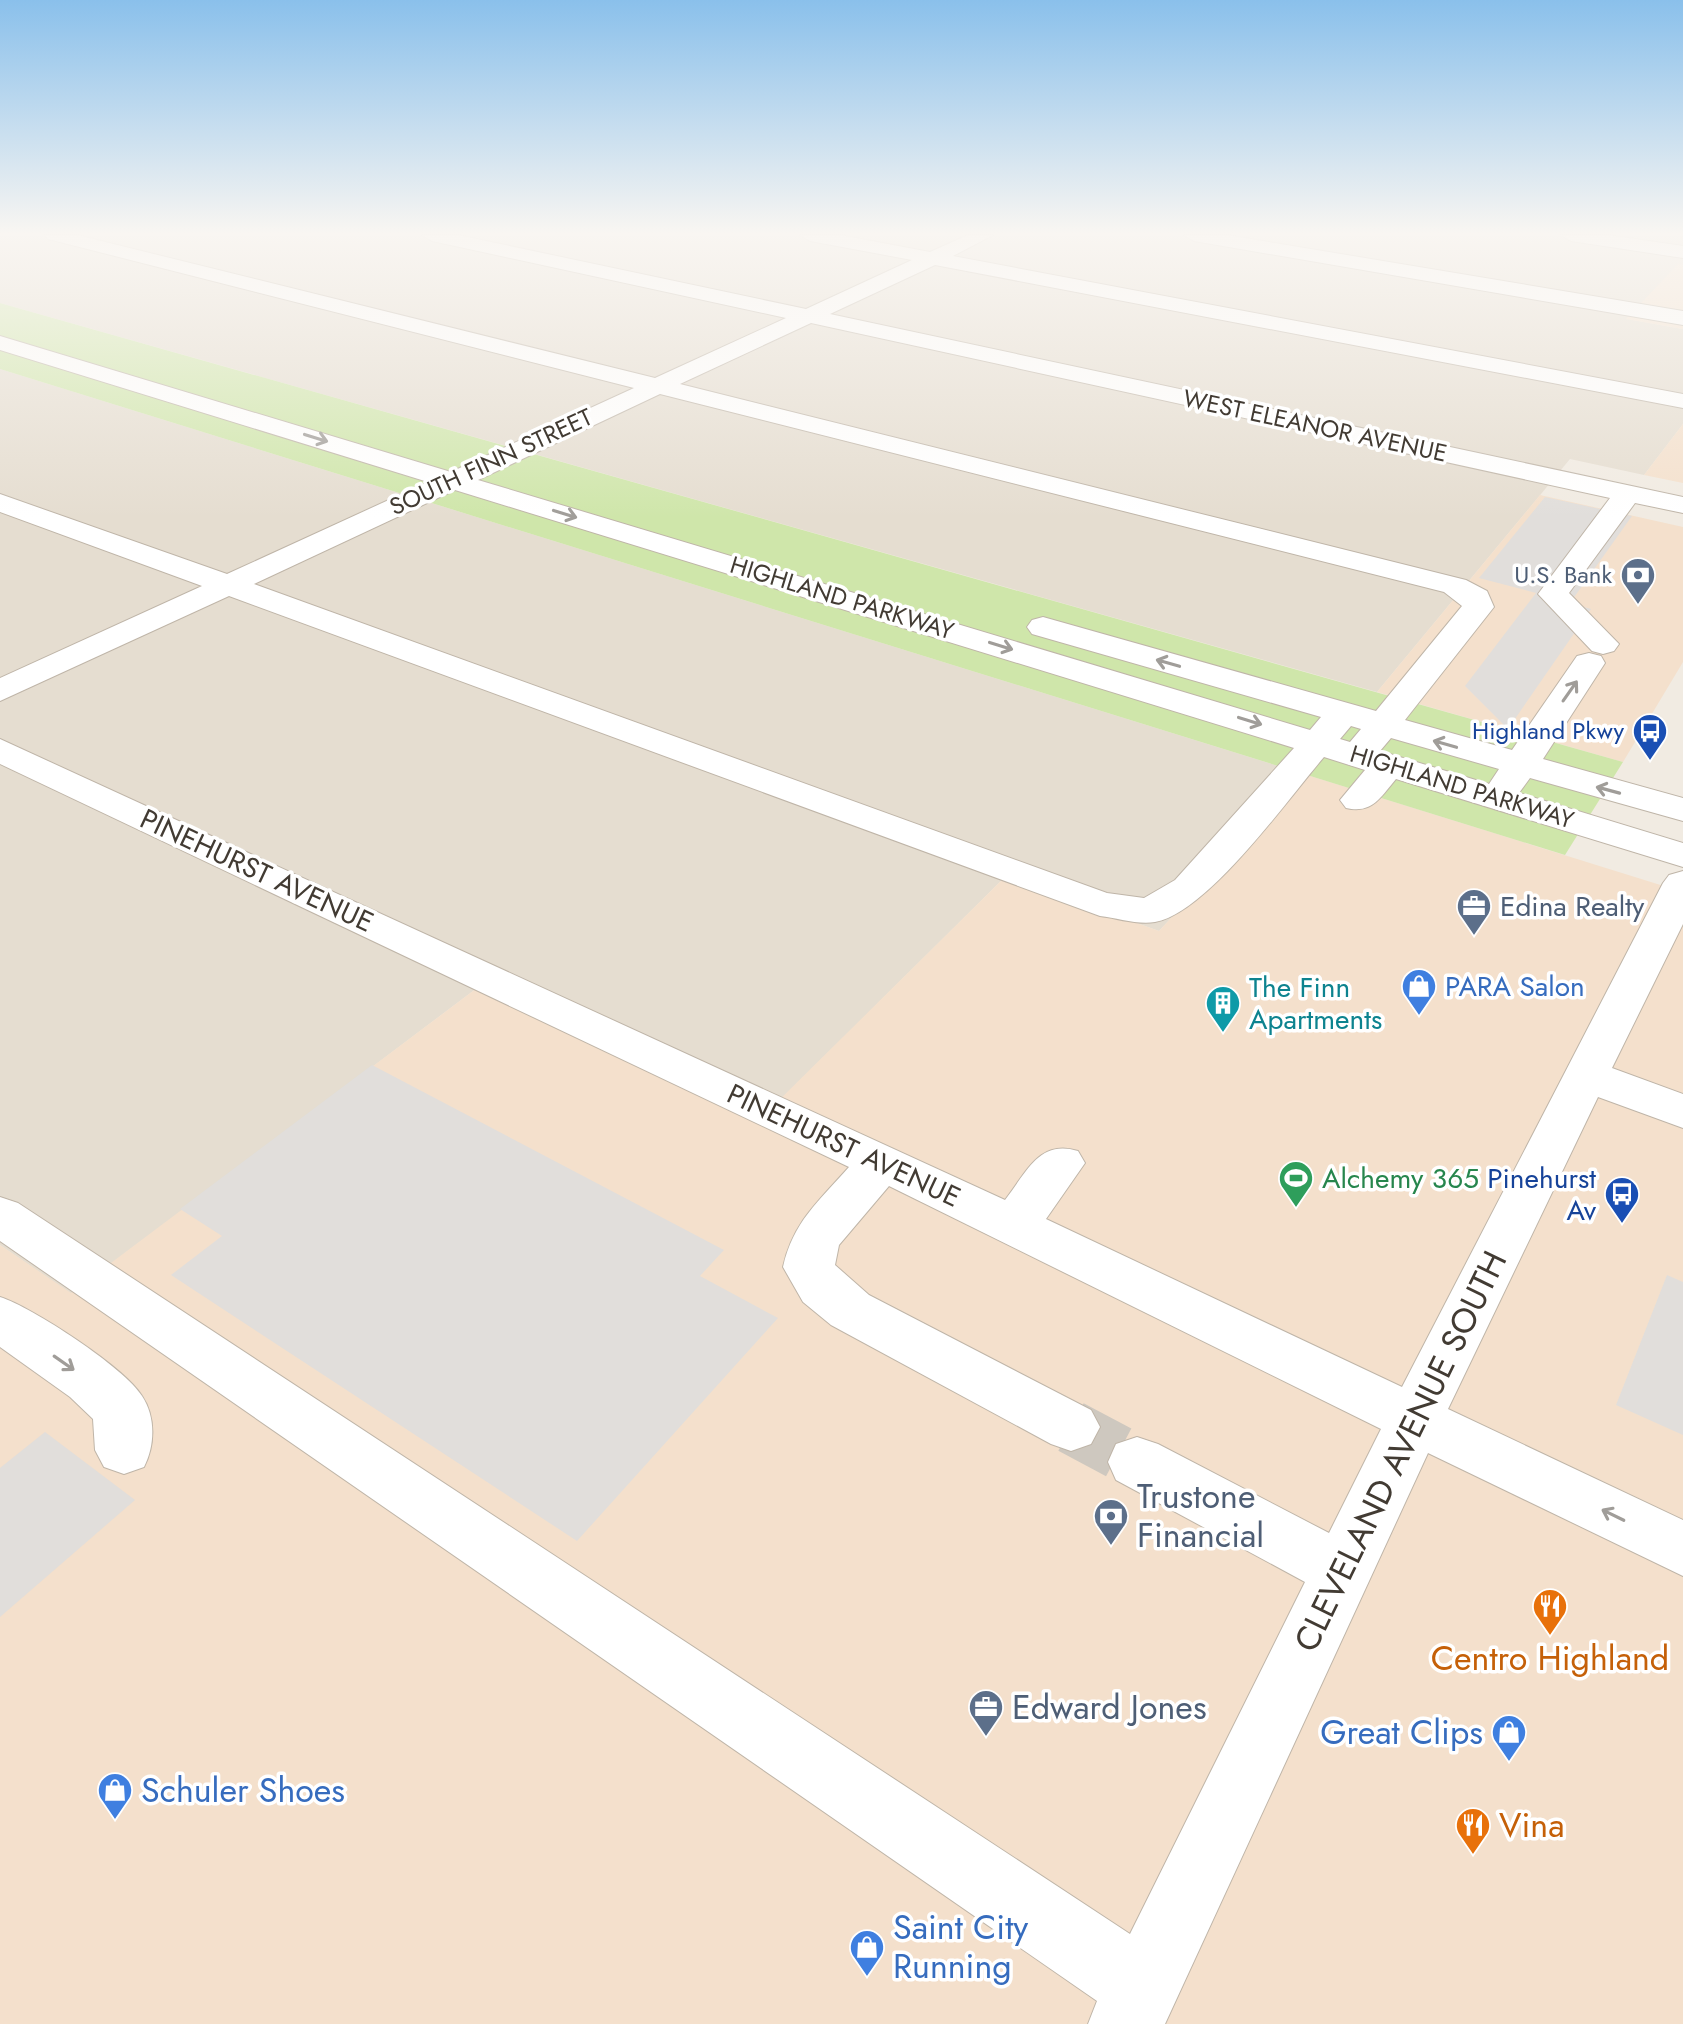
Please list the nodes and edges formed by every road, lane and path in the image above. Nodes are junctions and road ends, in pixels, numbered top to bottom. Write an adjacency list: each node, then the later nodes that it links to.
1 (22, 329): 9 (street, HIGHLAND PARKWAY)
2 (435, 329): 7 (street)
3 (779, 329): 7 (street, SOUTH FINN STREET)
4 (870, 329): 11 (street, WEST ELEANOR AVENUE)
5 (1308, 329): 8 (street)
6 (0, 343): 10 (street, HIGHLAND PARKWAY, one-way to 10)
7 (658, 385): 9 (street, SOUTH FINN STREET); 19 (street)
8 (1683, 401)
9 (485, 465): 10 (street, SOUTH FINN STREET); 14 (street, HIGHLAND PARKWAY)
10 (453, 480): 15 (street, SOUTH FINN STREET); 20 (street, HIGHLAND PARKWAY, one-way to 20)
11 (1628, 493): 13 (street, WEST ELEANOR AVENUE); 23 (street, one-way to 11)
12 (0, 502): 15 (street)
13 (1683, 505)
14 (761, 545)
15 (226, 585): 17 (street, SOUTH FINN STREET); 20 (street)
16 (1021, 621): 18 (street, HIGHLAND PARKWAY, one-way to 16)
17 (0, 691)
18 (1343, 714): 19 (street, HIGHLAND PARKWAY); 20 (street)
19 (1382, 725): 22 (street); 23 (street, HIGHLAND PARKWAY, one-way to 19)
20 (1319, 742): 22 (street, HIGHLAND PARKWAY)
21 (0, 750): 31 (street, PINEHURST AVENUE)
22 (1374, 759): 24 (street, HIGHLAND PARKWAY); 25 (street)
23 (1520, 765): 24 (street); 26 (street, HIGHLAND PARKWAY, one-way to 23)
24 (1498, 798): 27 (street, HIGHLAND PARKWAY)
25 (1359, 800)
26 (1683, 810)
27 (1683, 855)
28 (1683, 883): 29 (street, CLEVELAND AVENUE SOUTH)
29 (1587, 1076): 30 (street); 36 (street, CLEVELAND AVENUE SOUTH)
30 (1683, 1112)
31 (882, 1162): 34 (street, PINEHURST AVENUE); 37 (street)
32 (1061, 1163): 34 (street)
33 (0, 1216): 42 (street)
34 (1013, 1225): 36 (street, PINEHURST AVENUE)
35 (0, 1318): 38 (street, one-way to 38)
36 (1414, 1419): 40 (street, PINEHURST AVENUE, one-way to 36); 41 (street, CLEVELAND AVENUE SOUTH)
37 (1071, 1427)
38 (124, 1450)
39 (1137, 1462): 41 (street)
40 (1683, 1549)
41 (1342, 1571): 42 (street, CLEVELAND AVENUE SOUTH)
42 (1134, 2006)

